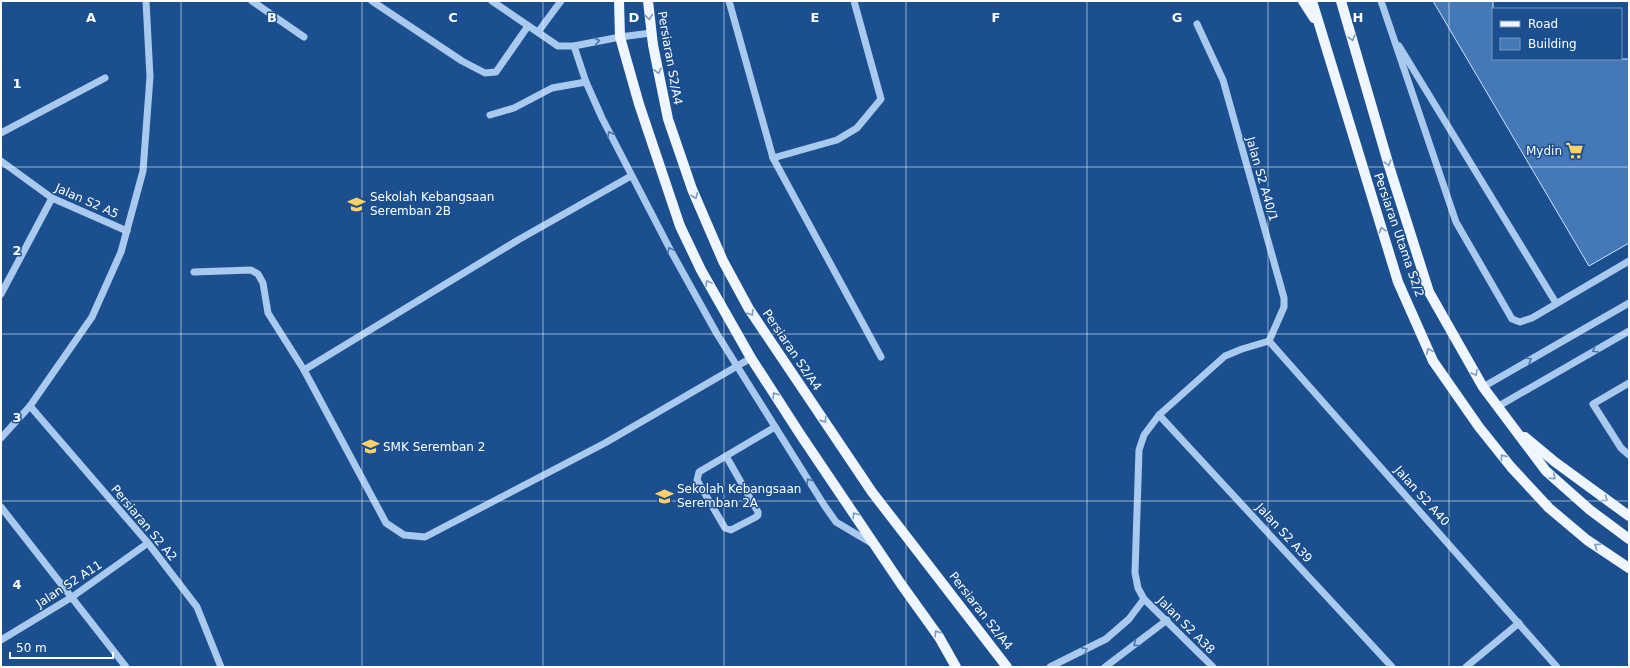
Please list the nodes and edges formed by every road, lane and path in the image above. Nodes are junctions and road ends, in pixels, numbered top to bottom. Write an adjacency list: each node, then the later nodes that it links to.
1 (146, 1): 31 (street)
2 (252, 1): 21 (street)
3 (372, 1): 15 (street)
4 (492, 1): 15 (street)
5 (561, 1): 17 (street)
6 (619, 1): 20 (main road)
7 (648, 1): 18 (main road, Persiaran S2/A4, one-way to 18)
8 (728, 1): 27 (street)
9 (854, 1): 27 (street)
10 (1303, 1): 16 (main road)
11 (1312, 1): 16 (main road, Persiaran Utama S2/2)
12 (1381, 1): 19 (street)
13 (1342, 4): 44 (main road, Persiaran Utama S2/2, one-way to 44)
14 (1197, 24): 38 (street, Jalan S2 A40/1)
15 (528, 26): 17 (street)
16 (1321, 30): 58 (main road, Persiaran Utama S2/2, one-way to 16)
17 (538, 32): 22 (street)
18 (651, 33): 20 (street); 67 (main road, Persiaran S2/A4, one-way to 67)
19 (1392, 34): 35 (street); 35 (street)
20 (620, 36): 22 (street, one-way to 20); 40 (main road, one-way to 20)
21 (304, 38)
22 (574, 46): 24 (street)
23 (105, 78): 26 (street)
24 (586, 82): 25 (street); 29 (street, one-way to 24)
25 (490, 115)
26 (1, 133)
27 (773, 158): 39 (street)
28 (1, 161): 30 (street, Jalan S2 A5)
29 (632, 176): 41 (street, one-way to 29); 42 (street)
30 (52, 198): 31 (street, Jalan S2 A5); 34 (street)
31 (127, 231): 45 (street)
32 (1629, 261): 35 (street)
33 (194, 272): 42 (street)
34 (1, 294)
35 (1556, 303)
36 (1629, 303): 44 (street, one-way to 36)
37 (1629, 331): 46 (street, one-way to 46)
38 (1268, 341): 47 (street); 62 (street, Jalan S2 A40)
39 (881, 357)
40 (751, 358): 41 (street); 57 (main road, one-way to 40)
41 (737, 366): 42 (street); 49 (street)
42 (304, 370)
43 (1629, 383): 51 (street)
44 (1483, 387): 46 (main road, Persiaran Utama S2/2)
45 (30, 406): 50 (street); 56 (street, Persiaran S2 A2)
46 (1497, 406): 48 (main road, Persiaran Utama S2/2)
47 (1159, 415): 60 (street); 71 (street, Jalan S2 A39)
48 (1509, 422): 54 (main road, one-way to 54); 55 (main road, Persiaran Utama S2/2, one-way to 55)
49 (775, 427): 52 (street); 57 (street, one-way to 49)
50 (1, 438)
51 (1629, 455)
52 (726, 456): 52 (street)
53 (1, 507): 59 (street)
54 (1629, 516)
55 (1629, 539)
56 (148, 543): 59 (street, Jalan S2 A11); 65 (street, Persiaran S2 A2)
57 (876, 545): 66 (main road, one-way to 57)
58 (1629, 568)
59 (72, 596): 63 (street, Jalan S2 A11); 64 (street)
60 (1144, 599): 61 (street, Jalan S2 A38); 68 (street, one-way to 60)
61 (1167, 620): 69 (street, one-way to 69); 70 (street, Jalan S2 A38)
62 (1519, 623): 72 (street); 73 (street, Jalan S2 A40)
63 (1, 640)
64 (126, 667)
65 (221, 667)
66 (956, 667)
67 (1007, 667)
68 (1050, 667)
69 (1105, 667)
70 (1213, 667)
71 (1392, 667)
72 (1466, 667)
73 (1557, 667)

